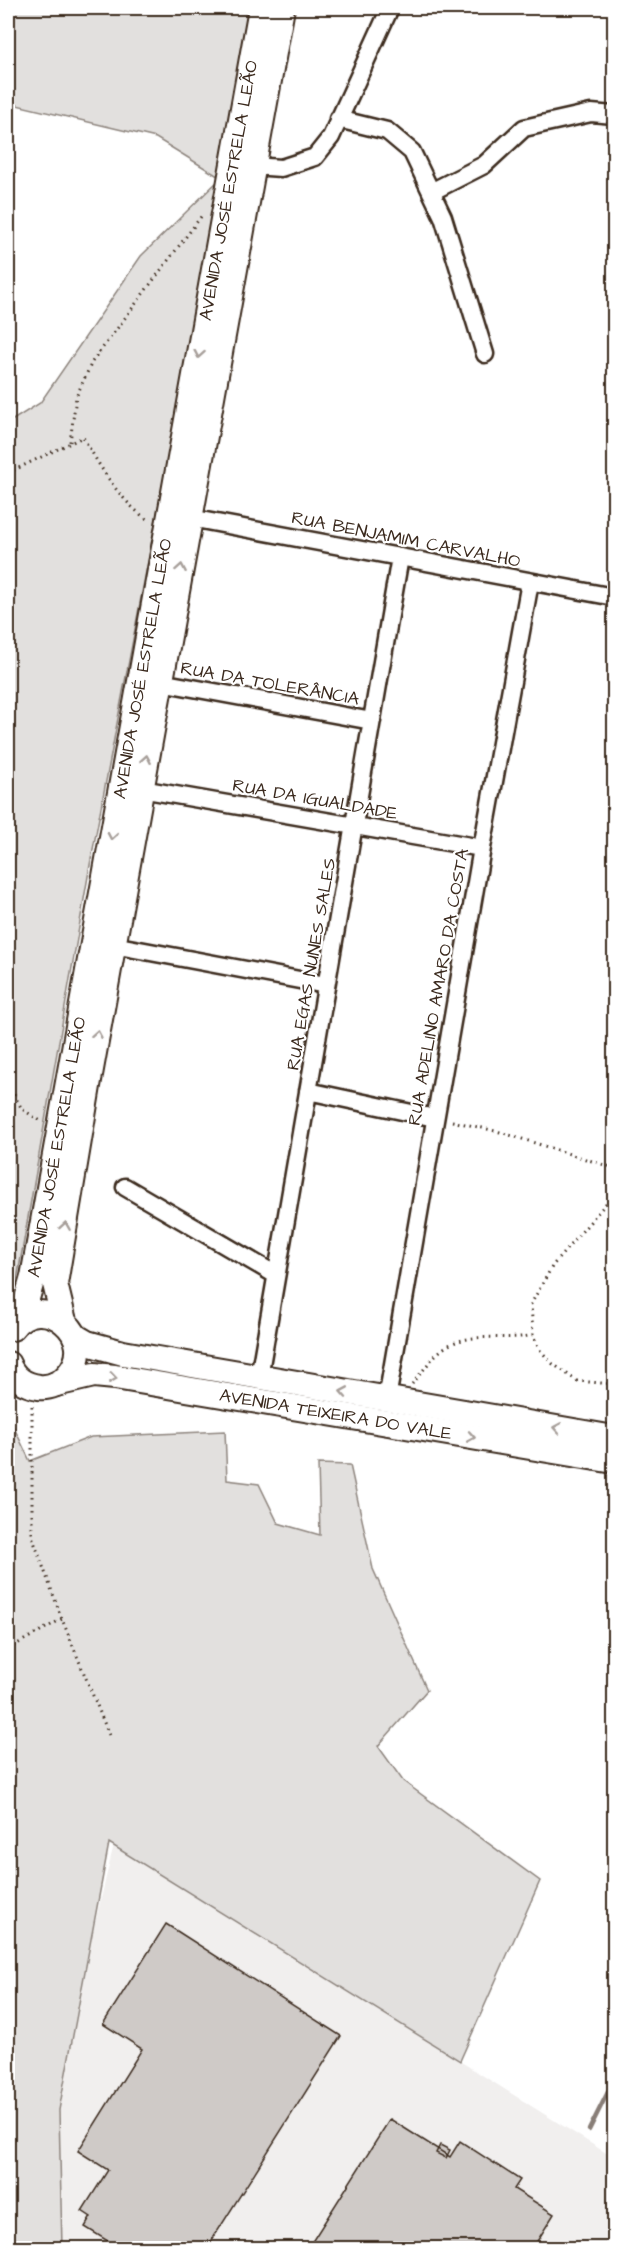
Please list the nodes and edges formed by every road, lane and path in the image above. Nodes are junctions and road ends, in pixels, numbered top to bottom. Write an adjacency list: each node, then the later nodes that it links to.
1 (261, 8): 13 (street, AVENIDA JOSÉ ESTRELA LEÃO, one-way to 13)
2 (282, 8): 6 (street, AVENIDA JOSÉ ESTRELA LEÃO)
3 (390, 8): 5 (street)
4 (615, 115): 7 (street)
5 (339, 119): 6 (street); 7 (street)
6 (253, 166): 12 (street, AVENIDA JOSÉ ESTRELA LEÃO)
7 (431, 192): 9 (street)
8 (204, 212): 10 (path)
9 (485, 354)
10 (70, 442): 11 (path); 13 (path)
11 (8, 473)
12 (190, 518): 14 (street, RUA BENJAMIM CARVALHO); 17 (street, AVENIDA JOSÉ ESTRELA LEÃO, one-way to 12)
13 (167, 533): 27 (street, AVENIDA JOSÉ ESTRELA LEÃO, one-way to 27)
14 (400, 557): 15 (street, RUA BENJAMIM CARVALHO); 18 (street, RUA EGAS NUNES SALES)
15 (530, 582): 16 (street, RUA BENJAMIM CARVALHO); 21 (street, RUA ADELINO AMARO DA COSTA)
16 (615, 597)
17 (160, 682): 18 (street, RUA DA TOLERÂNCIA); 19 (street, AVENIDA JOSÉ ESTRELA LEÃO, one-way to 17)
18 (372, 721): 20 (street, RUA EGAS NUNES SALES)
19 (141, 789): 20 (street, RUA DA IGUALDADE); 22 (street, AVENIDA JOSÉ ESTRELA LEÃO)
20 (354, 826): 21 (street, RUA DA IGUALDADE); 23 (street, RUA EGAS NUNES SALES)
21 (482, 848): 26 (street, RUA ADELINO AMARO DA COSTA)
22 (113, 945): 23 (street); 32 (street, AVENIDA JOSÉ ESTRELA LEÃO, one-way to 22)
23 (326, 985): 25 (street, RUA EGAS NUNES SALES)
24 (8, 1084): 27 (path)
25 (308, 1091): 26 (street); 31 (street, RUA EGAS NUNES SALES)
26 (435, 1118): 28 (path); 40 (street, RUA ADELINO AMARO DA COSTA)
27 (59, 1132): 33 (street, AVENIDA JOSÉ ESTRELA LEÃO)
28 (615, 1167)
29 (125, 1187): 31 (street)
30 (615, 1194): 34 (path)
31 (276, 1275): 36 (street, RUA EGAS NUNES SALES)
32 (70, 1328): 33 (street, AVENIDA TEIXEIRA DO VALE); 36 (street, AVENIDA TEIXEIRA DO VALE); 37 (street)
33 (11, 1330)
34 (533, 1335): 38 (path); 40 (path)
35 (8, 1364): 39 (street)
36 (259, 1377): 40 (street, AVENIDA TEIXEIRA DO VALE, one-way to 36)
37 (56, 1384): 39 (street, AVENIDA TEIXEIRA DO VALE); 42 (street, AVENIDA TEIXEIRA DO VALE, one-way to 42)
38 (615, 1384)
39 (32, 1386): 43 (path)
40 (392, 1400): 41 (street, AVENIDA TEIXEIRA DO VALE, one-way to 40)
41 (615, 1438)
42 (615, 1461)
43 (62, 1619): 44 (path); 45 (path)
44 (8, 1649)
45 (109, 1735)

